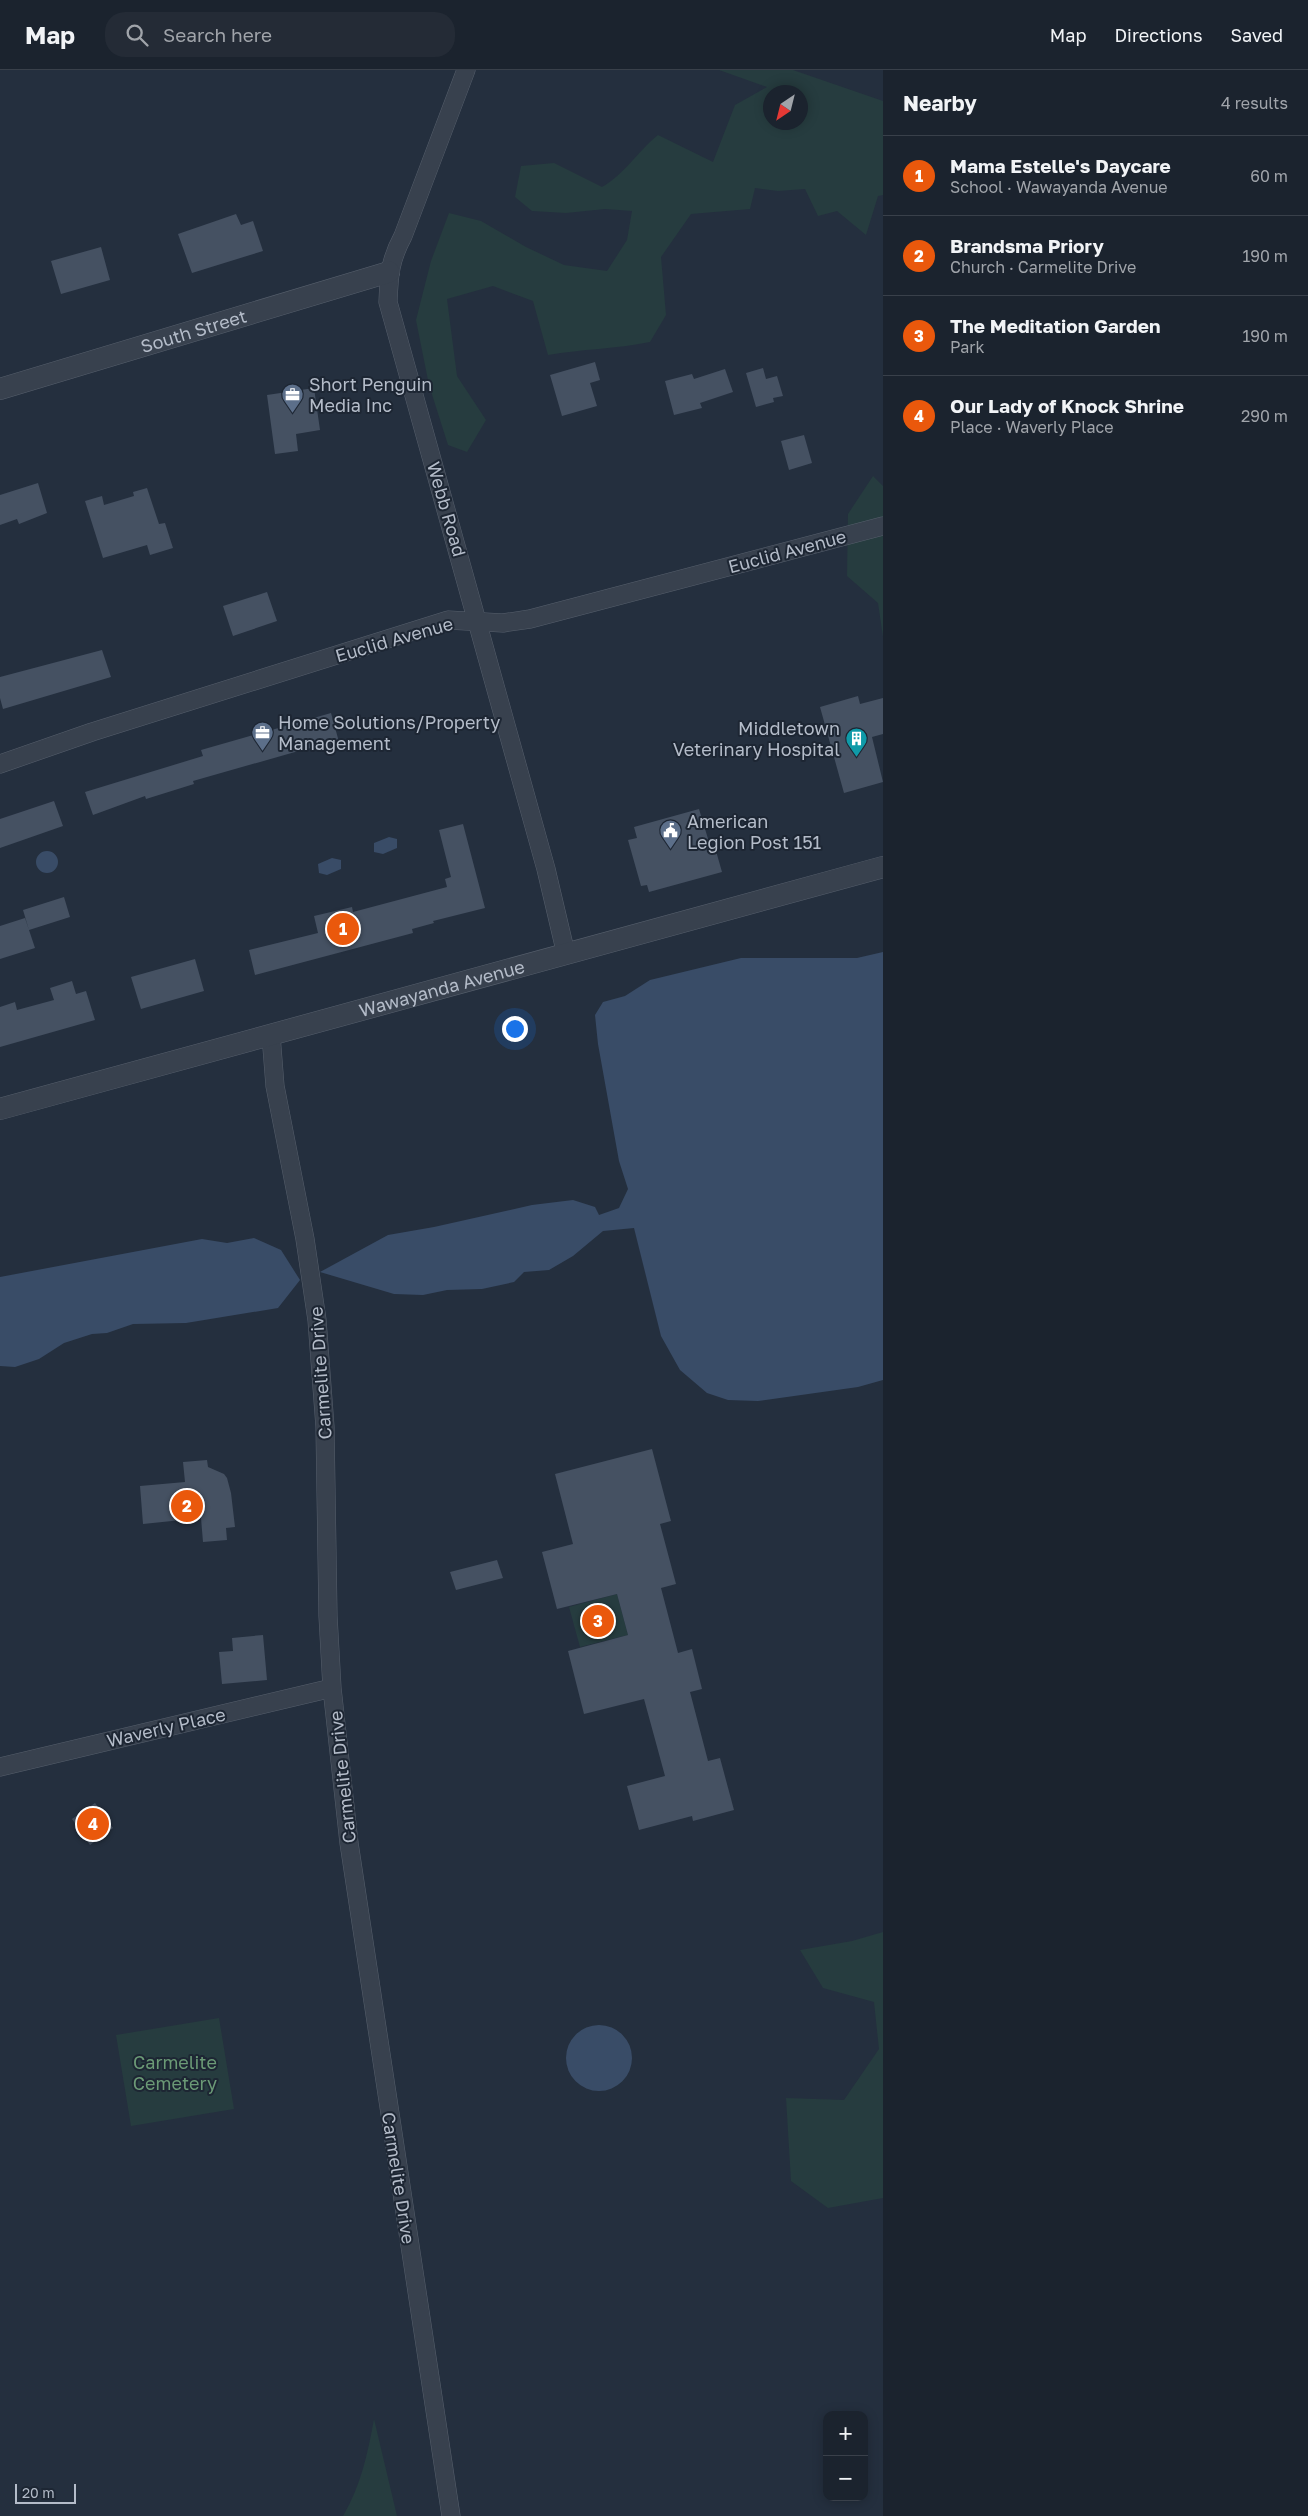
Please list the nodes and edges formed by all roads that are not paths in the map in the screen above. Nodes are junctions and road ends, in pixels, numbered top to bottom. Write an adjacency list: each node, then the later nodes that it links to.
1 (466, 70): 2 (street, Webb Road)
2 (389, 272): 3 (street, South Street); 5 (street, Webb Road)
3 (0, 388)
4 (883, 526): 5 (street, Euclid Avenue)
5 (478, 620): 6 (street, Euclid Avenue); 8 (street, Webb Road)
6 (0, 764)
7 (883, 867): 8 (street, Wawayanda Avenue)
8 (566, 954): 9 (street, Wawayanda Avenue)
9 (271, 1035): 10 (street, Wawayanda Avenue); 11 (street, Carmelite Drive)
10 (0, 1109)
11 (332, 1688): 12 (street, Waverly Place); 13 (street, Carmelite Drive)
12 (0, 1767)
13 (451, 2516)

